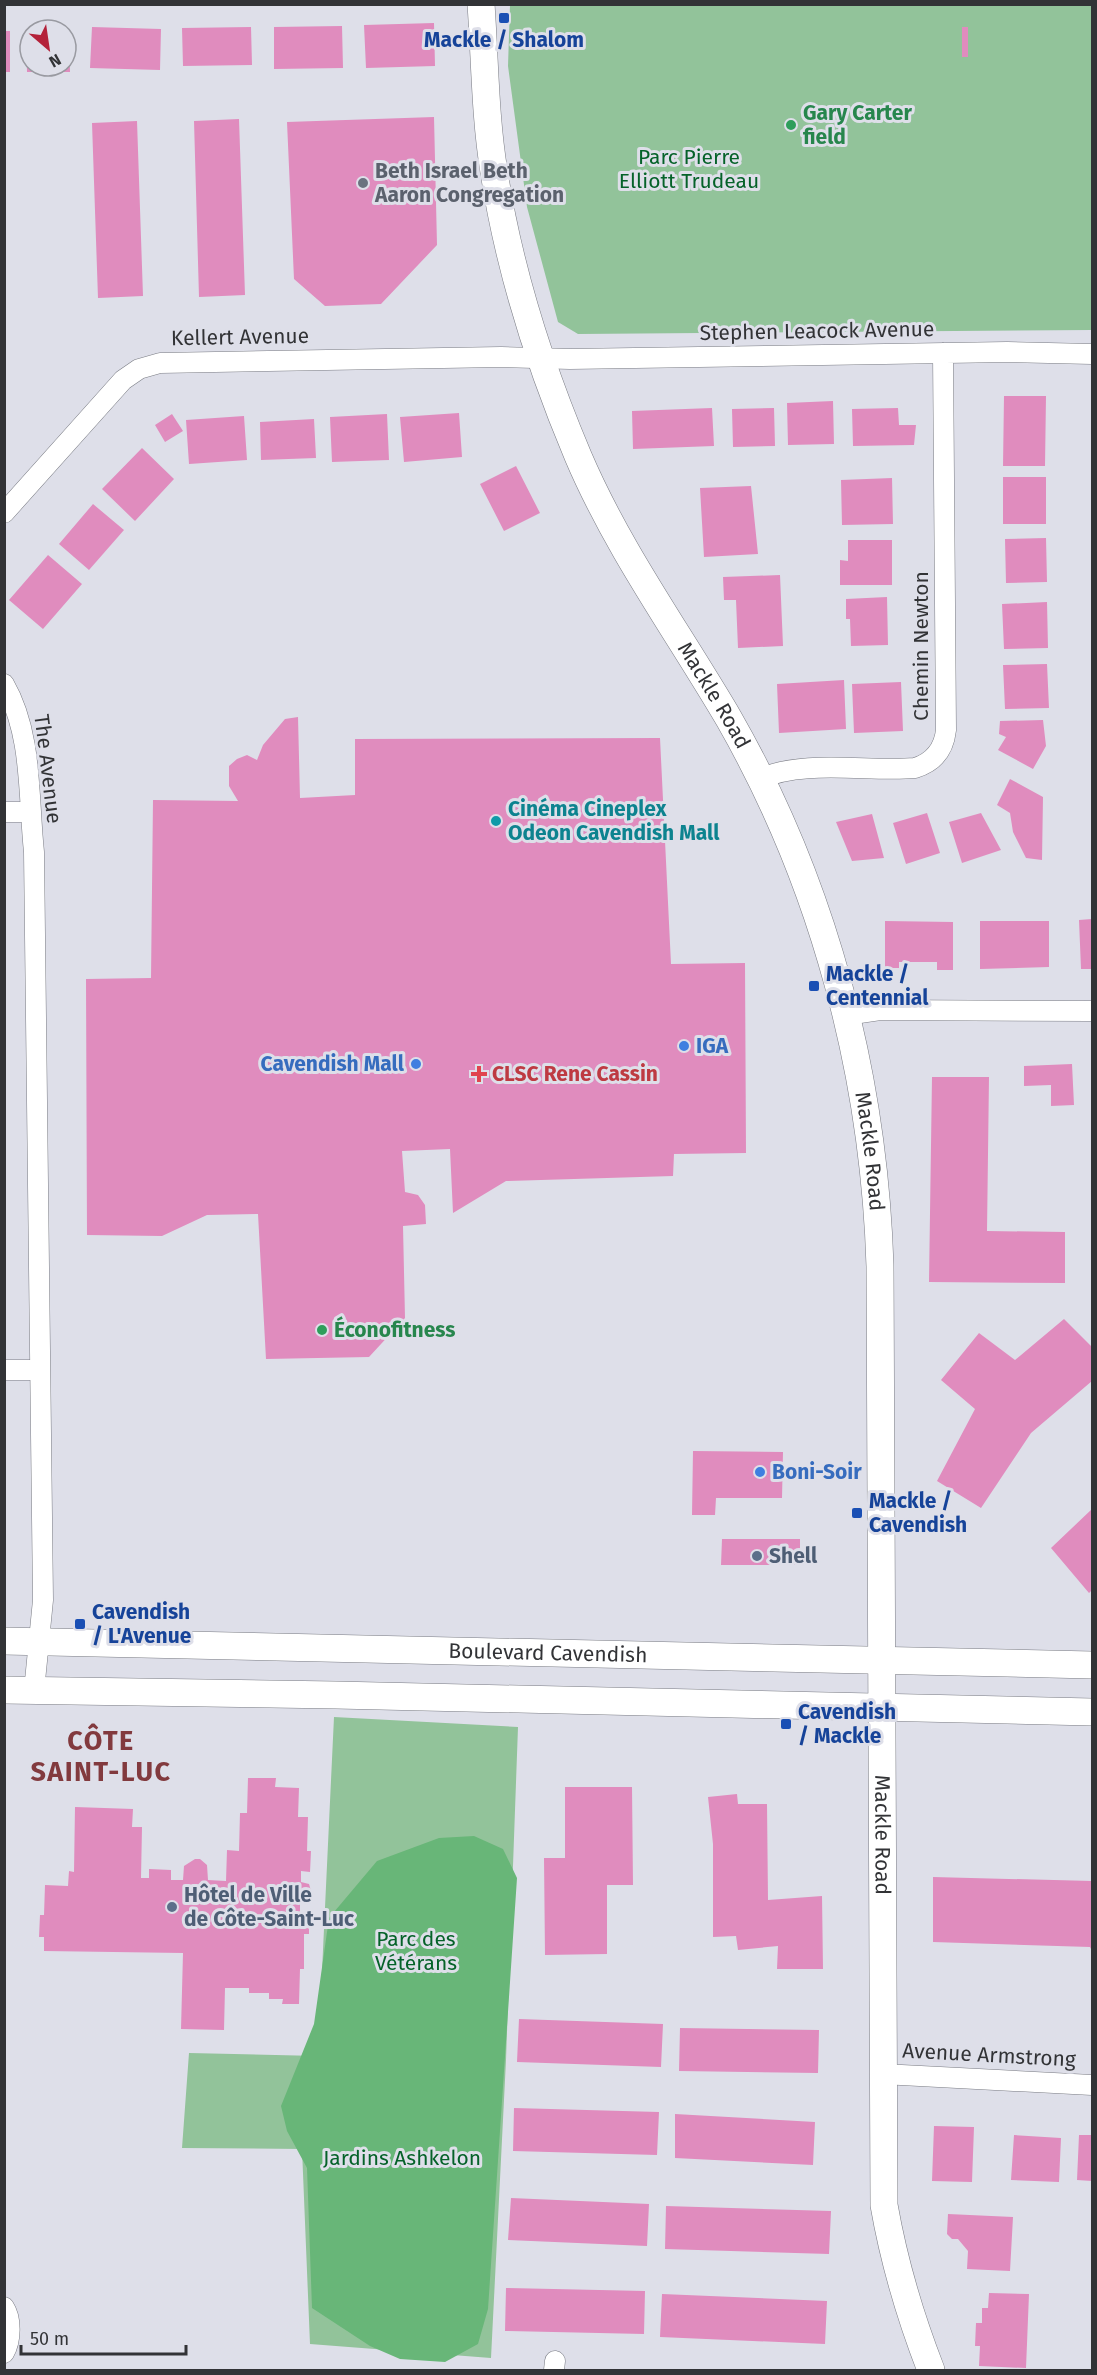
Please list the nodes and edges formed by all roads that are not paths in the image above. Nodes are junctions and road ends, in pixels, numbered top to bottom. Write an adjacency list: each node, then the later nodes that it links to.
1 (480, 4): 4 (street, Mackle Road)
2 (943, 353): 3 (street, Stephen Leacock Avenue); 4 (street, Stephen Leacock Avenue); 7 (street, Chemin Newton)
3 (1092, 354)
4 (542, 358): 5 (street, Kellert Avenue); 7 (street, Mackle Road)
5 (4, 513)
6 (4, 684): 9 (street, The Avenue)
7 (760, 779): 11 (street, Mackle Road)
8 (4, 812): 9 (street)
9 (30, 812): 13 (street, The Avenue)
10 (1092, 1011): 11 (street)
11 (846, 1015): 16 (street, Mackle Road)
12 (4, 1370): 13 (street)
13 (40, 1370): 15 (street, The Avenue)
14 (4, 1641): 15 (street, Boulevard Cavendish)
15 (38, 1642): 16 (street, Boulevard Cavendish); 19 (street, The Avenue)
16 (881, 1660): 17 (street, Boulevard Cavendish); 20 (street, Mackle Road)
17 (1092, 1665)
18 (4, 1690): 19 (street)
19 (34, 1690): 20 (street)
20 (882, 1707): 21 (street); 22 (street, Mackle Road)
21 (1092, 1712)
22 (882, 2074): 23 (street, Avenue Armstrong); 26 (street, Mackle Road)
23 (1092, 2085)
24 (4, 2307): 25 (street)
25 (4, 2353)
26 (932, 2370)

